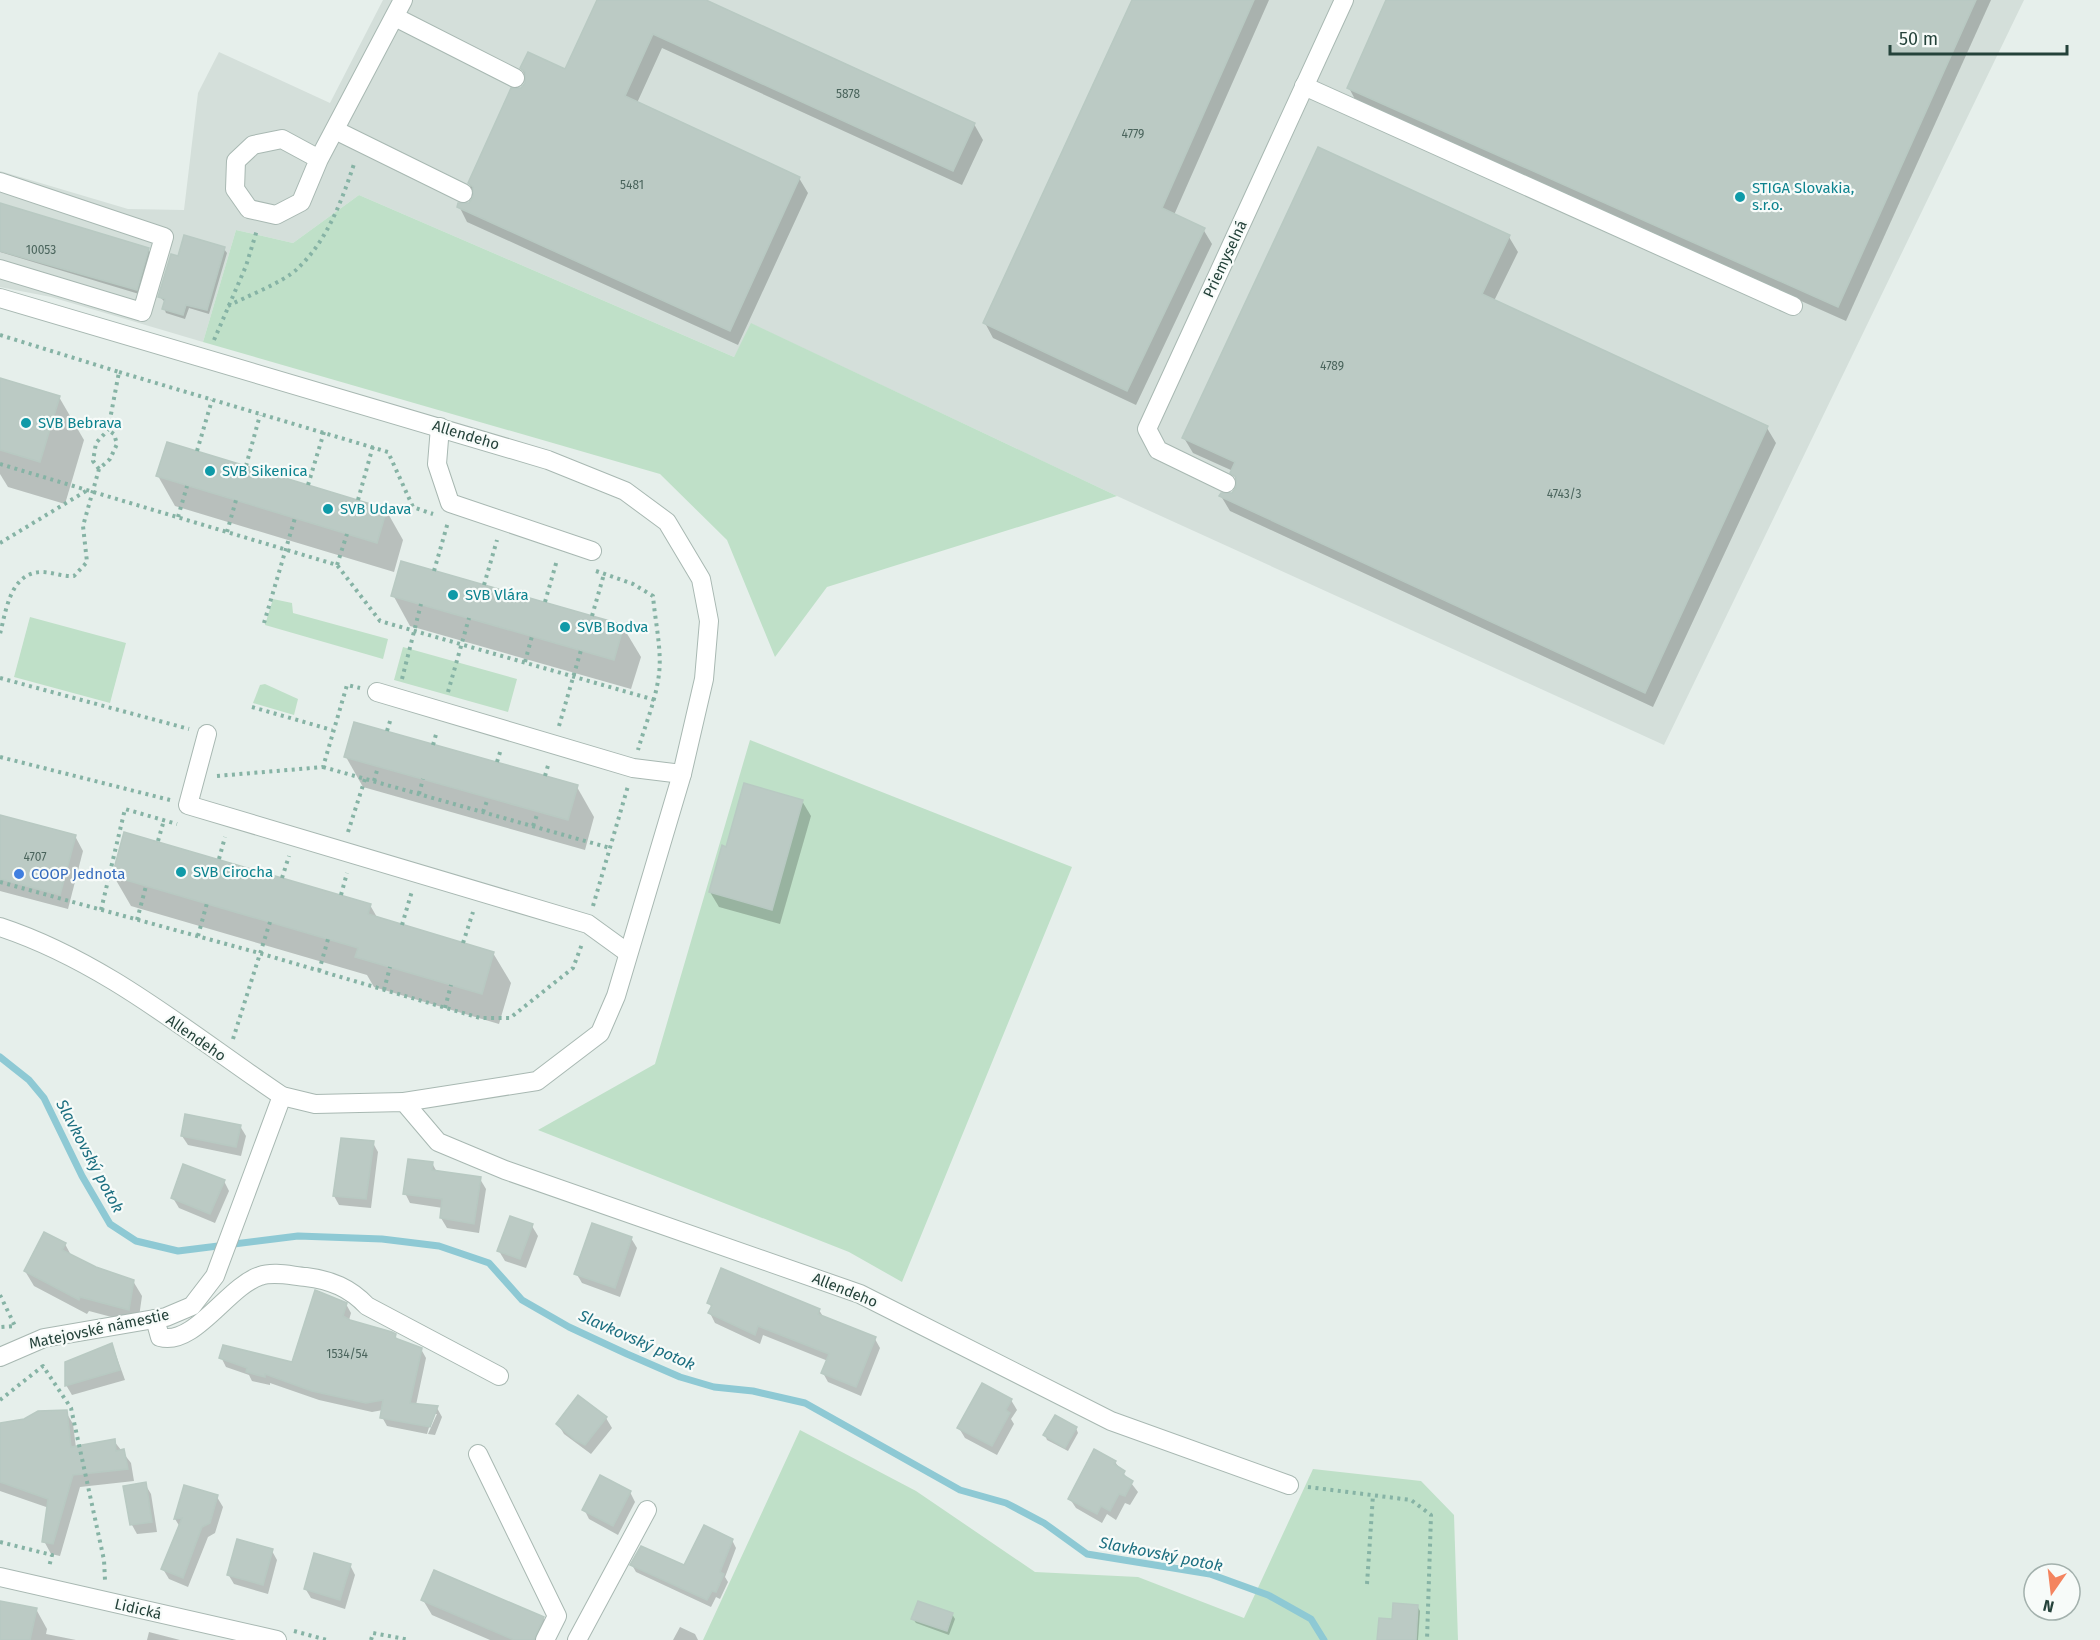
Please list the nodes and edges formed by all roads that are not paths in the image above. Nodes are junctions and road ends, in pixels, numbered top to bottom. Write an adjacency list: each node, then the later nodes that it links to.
1 (403, 0): 3 (street)
2 (1344, 0): 5 (street, Priemyselná)
3 (395, 17): 4 (street); 6 (street)
4 (515, 78)
5 (1304, 86): 12 (street); 16 (street, Priemyselná)
6 (335, 130): 7 (street); 9 (street)
7 (319, 159): 7 (street)
8 (0, 182): 13 (street)
9 (463, 194)
10 (0, 269): 13 (street)
11 (0, 298): 14 (street, Allendeho)
12 (1793, 306)
13 (142, 312): 14 (street)
14 (146, 340): 15 (street, Allendeho)
15 (440, 427): 17 (street); 20 (street, Allendeho)
16 (1226, 483)
17 (588, 559)
18 (377, 692): 20 (street)
19 (207, 734): 22 (street)
20 (682, 774): 22 (street, Allendeho)
21 (0, 927): 23 (street, Allendeho)
22 (628, 953): 24 (street, Allendeho)
23 (282, 1096): 24 (street, Allendeho); 25 (street, Matejovské námestie)
24 (404, 1102): 29 (street, Allendeho)
25 (154, 1319): 26 (street, Matejovské námestie); 27 (street)
26 (2, 1355)
27 (499, 1376)
28 (477, 1454): 33 (street)
29 (1289, 1485)
30 (647, 1510): 34 (street)
31 (0, 1577): 32 (street, Lidická)
32 (274, 1640)
33 (545, 1640)
34 (577, 1640)

